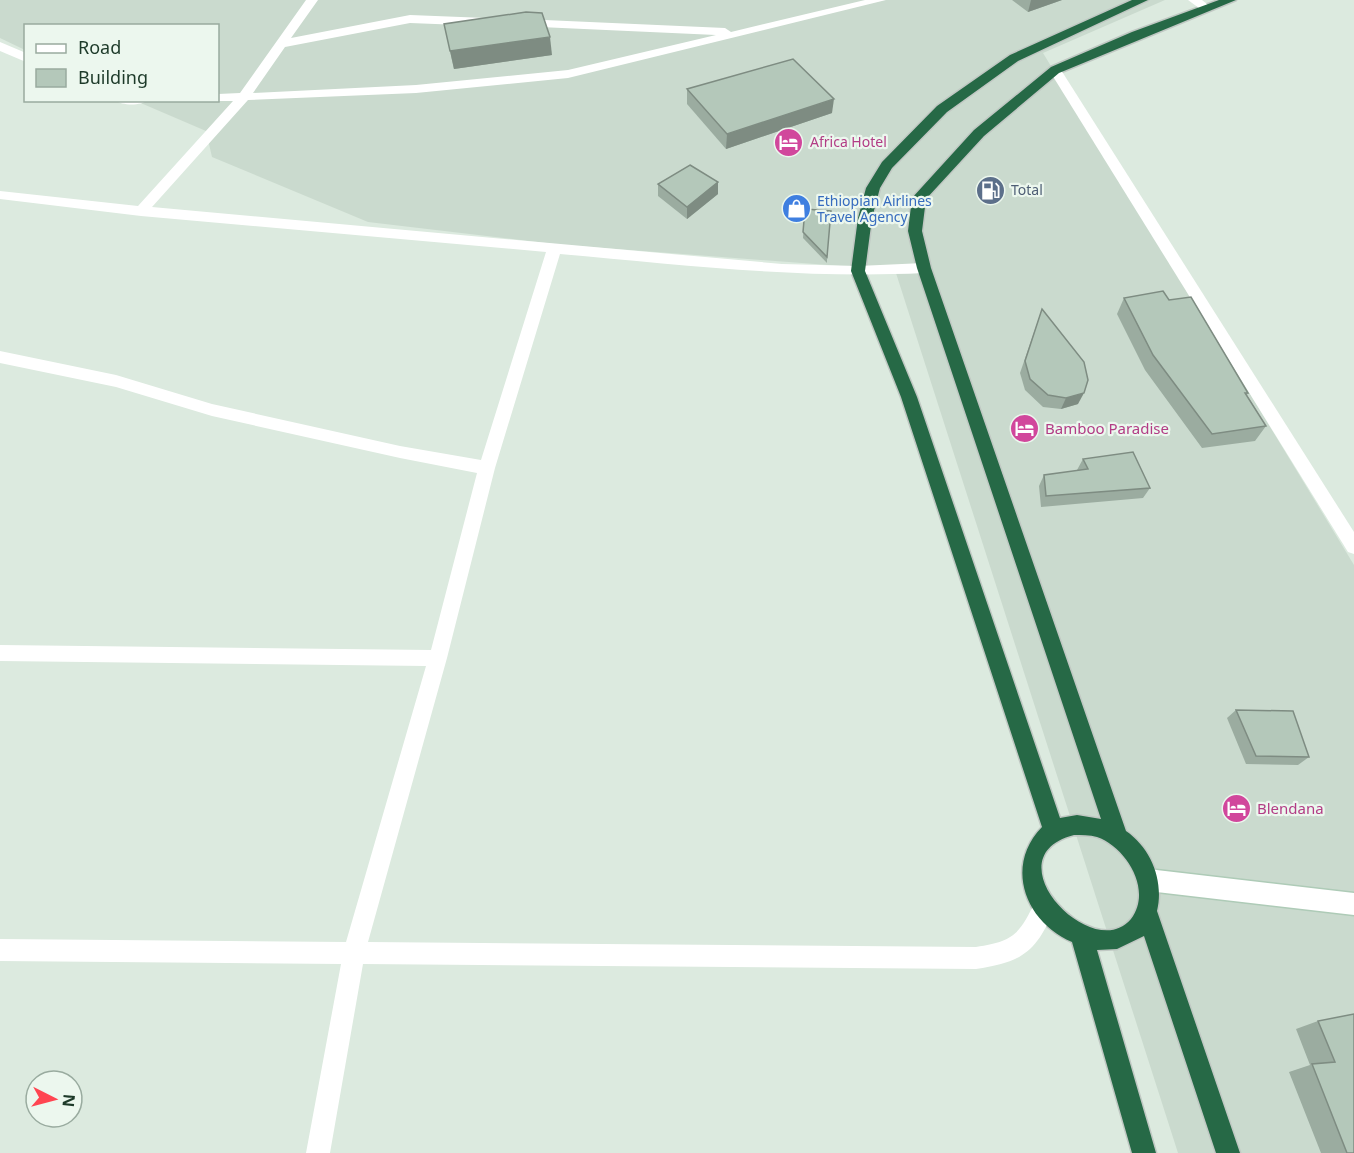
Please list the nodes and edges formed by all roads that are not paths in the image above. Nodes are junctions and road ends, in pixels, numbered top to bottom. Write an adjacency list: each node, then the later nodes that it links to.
1 (312, 0): 7 (street)
2 (880, 0): 6 (street)
3 (1142, 0): 17 (highway)
4 (1230, 0): 5 (highway)
5 (1201, 4): 10 (highway)
6 (750, 33): 7 (street); 11 (street)
7 (280, 44): 11 (street)
8 (0, 46): 9 (street)
9 (24, 57)
10 (1055, 70): 16 (highway); 20 (street)
11 (244, 97): 12 (street); 14 (street)
12 (219, 98)
13 (0, 195): 14 (street)
14 (141, 211): 15 (street)
15 (555, 247): 17 (street); 19 (street)
16 (924, 268): 17 (street); 24 (highway)
17 (858, 271): 23 (highway)
18 (0, 357): 19 (street)
19 (487, 468): 22 (street)
20 (1354, 547)
21 (0, 653): 22 (street)
22 (438, 658): 31 (street)
23 (1054, 831): 24 (highway); 27 (highway)
24 (1118, 837): 25 (highway)
25 (1148, 880): 26 (street); 28 (highway)
26 (1354, 904)
27 (1044, 908): 29 (highway); 31 (street)
28 (1147, 913): 29 (highway); 34 (highway)
29 (1082, 937): 33 (highway)
30 (0, 950): 31 (street)
31 (354, 954): 32 (street)
32 (318, 1153)
33 (1144, 1153)
34 (1228, 1153)

